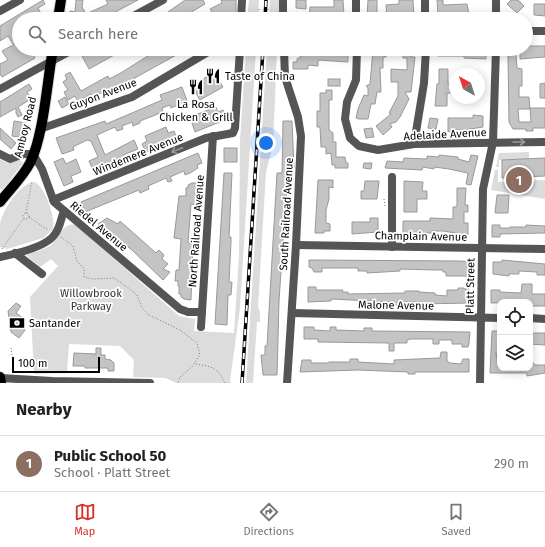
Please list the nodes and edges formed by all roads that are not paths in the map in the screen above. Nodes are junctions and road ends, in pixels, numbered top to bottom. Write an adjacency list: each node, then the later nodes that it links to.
1 (20, 0): 9 (street)
2 (61, 0): 10 (main road)
3 (163, 0): 11 (street)
4 (242, 0): 12 (street)
5 (283, 0): 13 (street)
6 (356, 0): 14 (street)
7 (425, 0): 15 (street)
8 (496, 0): 16 (street)
9 (0, 11)
10 (59, 12)
11 (141, 12)
12 (241, 12)
13 (283, 12)
14 (356, 12)
15 (425, 12)
16 (496, 12)
17 (533, 31): 18 (street)
18 (545, 31)
19 (52, 56): 27 (main road, Amboy Road)
20 (61, 56): 27 (street)
21 (201, 56): 29 (street, Guyon Avenue)
22 (240, 56): 30 (street, Windemere Avenue)
23 (284, 56): 40 (street, South Railroad Avenue)
24 (357, 56): 33 (street, Adelaide Avenue)
25 (425, 56): 33 (street)
26 (496, 56): 31 (street, Platt Street)
27 (51, 61): 28 (street); 29 (main road, Amboy Road)
28 (0, 89)
29 (40, 129): 35 (main road, Amboy Road)
30 (213, 136): 37 (street, Windemere Avenue, one-way to 37); 47 (street, North Railroad Avenue)
31 (493, 142): 32 (street, Adelaide Avenue, one-way to 32); 33 (street, Adelaide Avenue); 42 (street, Platt Street)
32 (545, 142)
33 (414, 144)
34 (0, 154): 35 (street)
35 (33, 154): 37 (street, Riedel Avenue); 38 (main road, Amboy Road)
36 (392, 177): 41 (street)
37 (53, 200): 39 (street, Riedel Avenue)
38 (0, 202)
39 (64, 211): 45 (street); 47 (street, Riedel Avenue)
40 (296, 245): 41 (street, Champlain Avenue); 48 (street, South Railroad Avenue)
41 (392, 247): 42 (street, Champlain Avenue)
42 (482, 248): 43 (street, Champlain Avenue); 49 (street, Platt Street)
43 (545, 249)
44 (1, 253): 45 (street)
45 (15, 253): 46 (street)
46 (42, 274)
47 (202, 312): 53 (street, North Railroad Avenue)
48 (292, 314): 49 (street, Malone Avenue); 58 (street, South Railroad Avenue)
49 (481, 318): 50 (street, Malone Avenue); 59 (street, Platt Street)
50 (497, 318)
51 (533, 318): 52 (street)
52 (545, 319)
53 (201, 327)
54 (0, 377): 55 (street); 56 (main road)
55 (132, 382): 57 (street)
56 (1, 383)
57 (150, 383)
58 (287, 383)
59 (480, 383)

